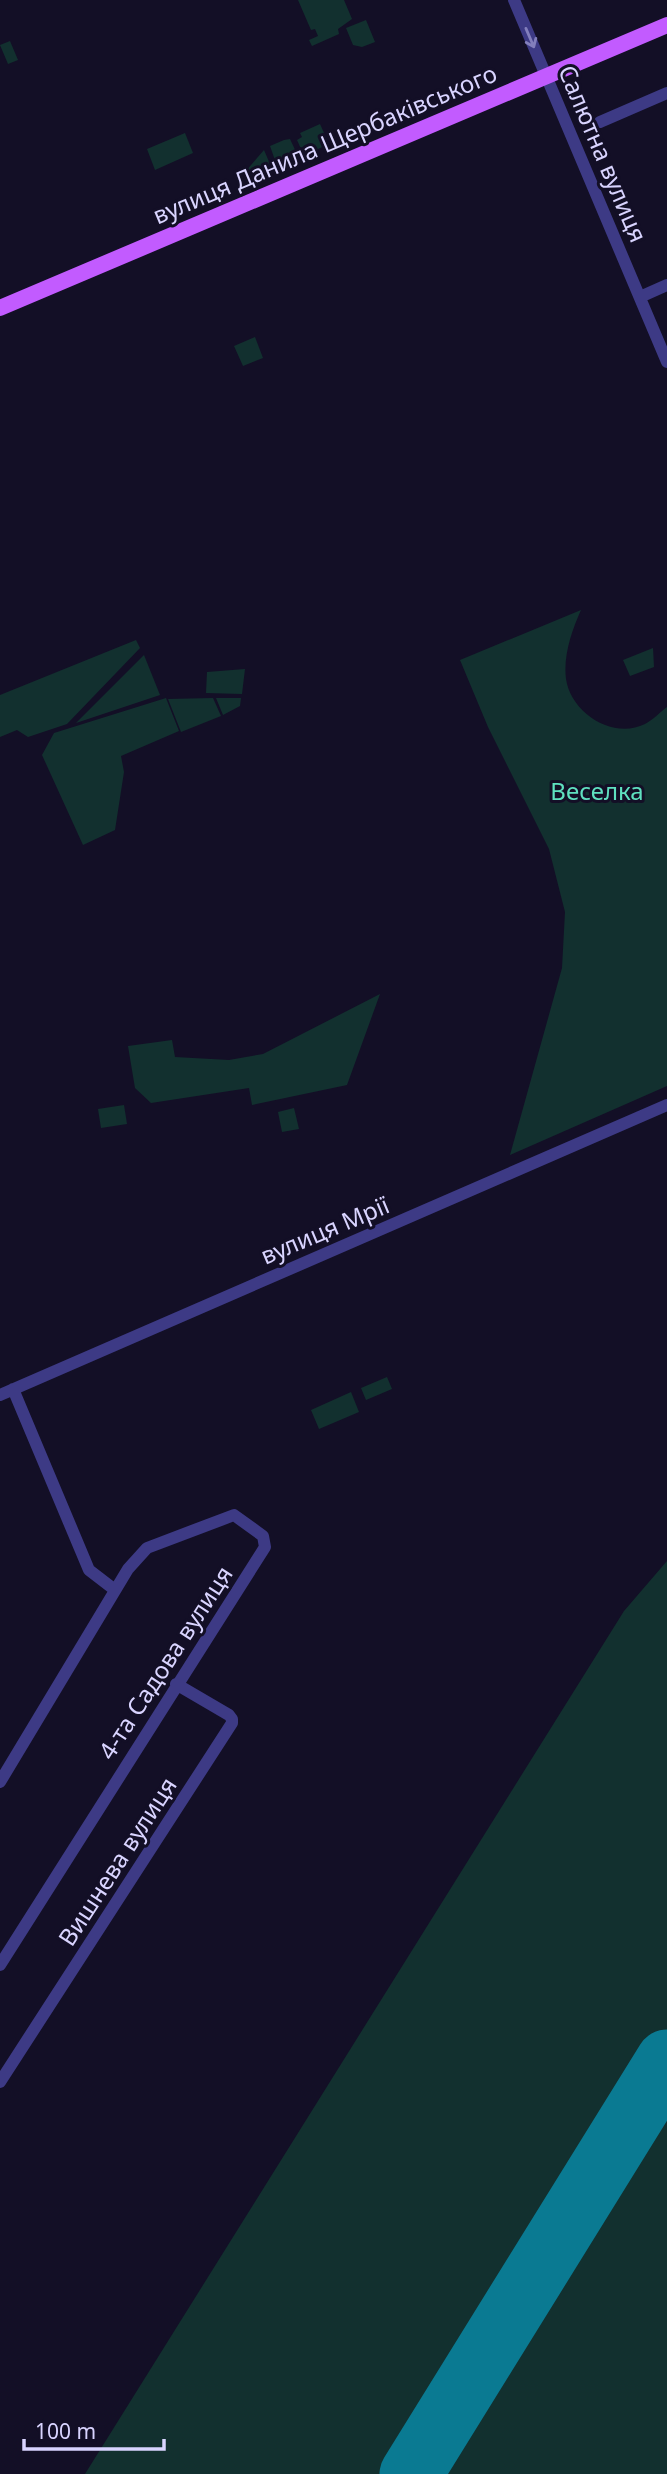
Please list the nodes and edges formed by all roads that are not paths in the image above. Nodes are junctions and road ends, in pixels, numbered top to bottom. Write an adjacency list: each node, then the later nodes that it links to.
1 (514, 0): 3 (street, Салютна вулиця, one-way to 3)
2 (667, 25): 3 (main road, вулиця Данила Щербаківського)
3 (546, 76): 7 (street, Салютна вулиця); 8 (main road, вулиця Данила Щербаківського)
4 (667, 93): 5 (street)
5 (600, 122)
6 (667, 285): 7 (street)
7 (639, 297): 9 (street, Салютна вулиця)
8 (0, 308)
9 (667, 362)
10 (667, 1105): 11 (street, вулиця Мрії)
11 (13, 1389): 12 (street, вулиця Мрії); 13 (street)
12 (0, 1395)
13 (115, 1590): 14 (street, 4-та Садова вулиця); 15 (street)
14 (176, 1684): 16 (street, 4-та Садова вулиця); 17 (street, Вишнева вулиця)
15 (0, 1782)
16 (0, 1965)
17 (0, 2082)

